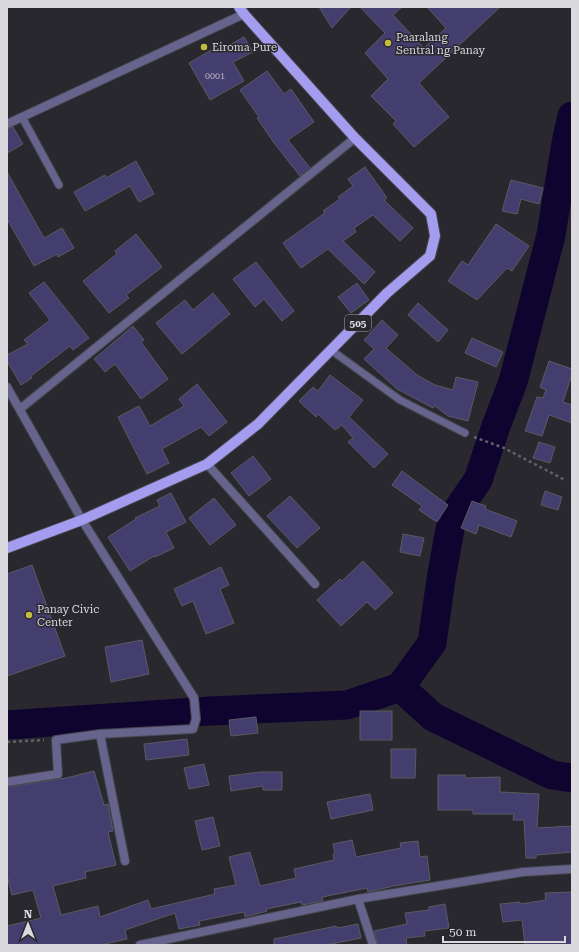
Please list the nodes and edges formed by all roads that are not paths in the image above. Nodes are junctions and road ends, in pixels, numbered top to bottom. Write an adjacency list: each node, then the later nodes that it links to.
1 (242, 11): 2 (street); 4 (main road, 505)
2 (22, 117): 3 (street); 5 (lane)
3 (7, 124)
4 (355, 138): 6 (main road, 505); 8 (street)
5 (59, 185)
6 (331, 350): 9 (lane); 10 (main road, 505)
7 (7, 387): 8 (street)
8 (20, 409): 11 (street)
9 (465, 433)
10 (207, 464): 11 (main road, 505); 13 (street)
11 (82, 520): 12 (main road, 505); 14 (street)
12 (7, 548)
13 (315, 584)
14 (100, 734): 15 (street); 16 (street)
15 (7, 782)
16 (125, 861)
17 (572, 869): 18 (street)
18 (358, 900): 19 (street); 20 (street)
19 (140, 945)
20 (373, 945)

